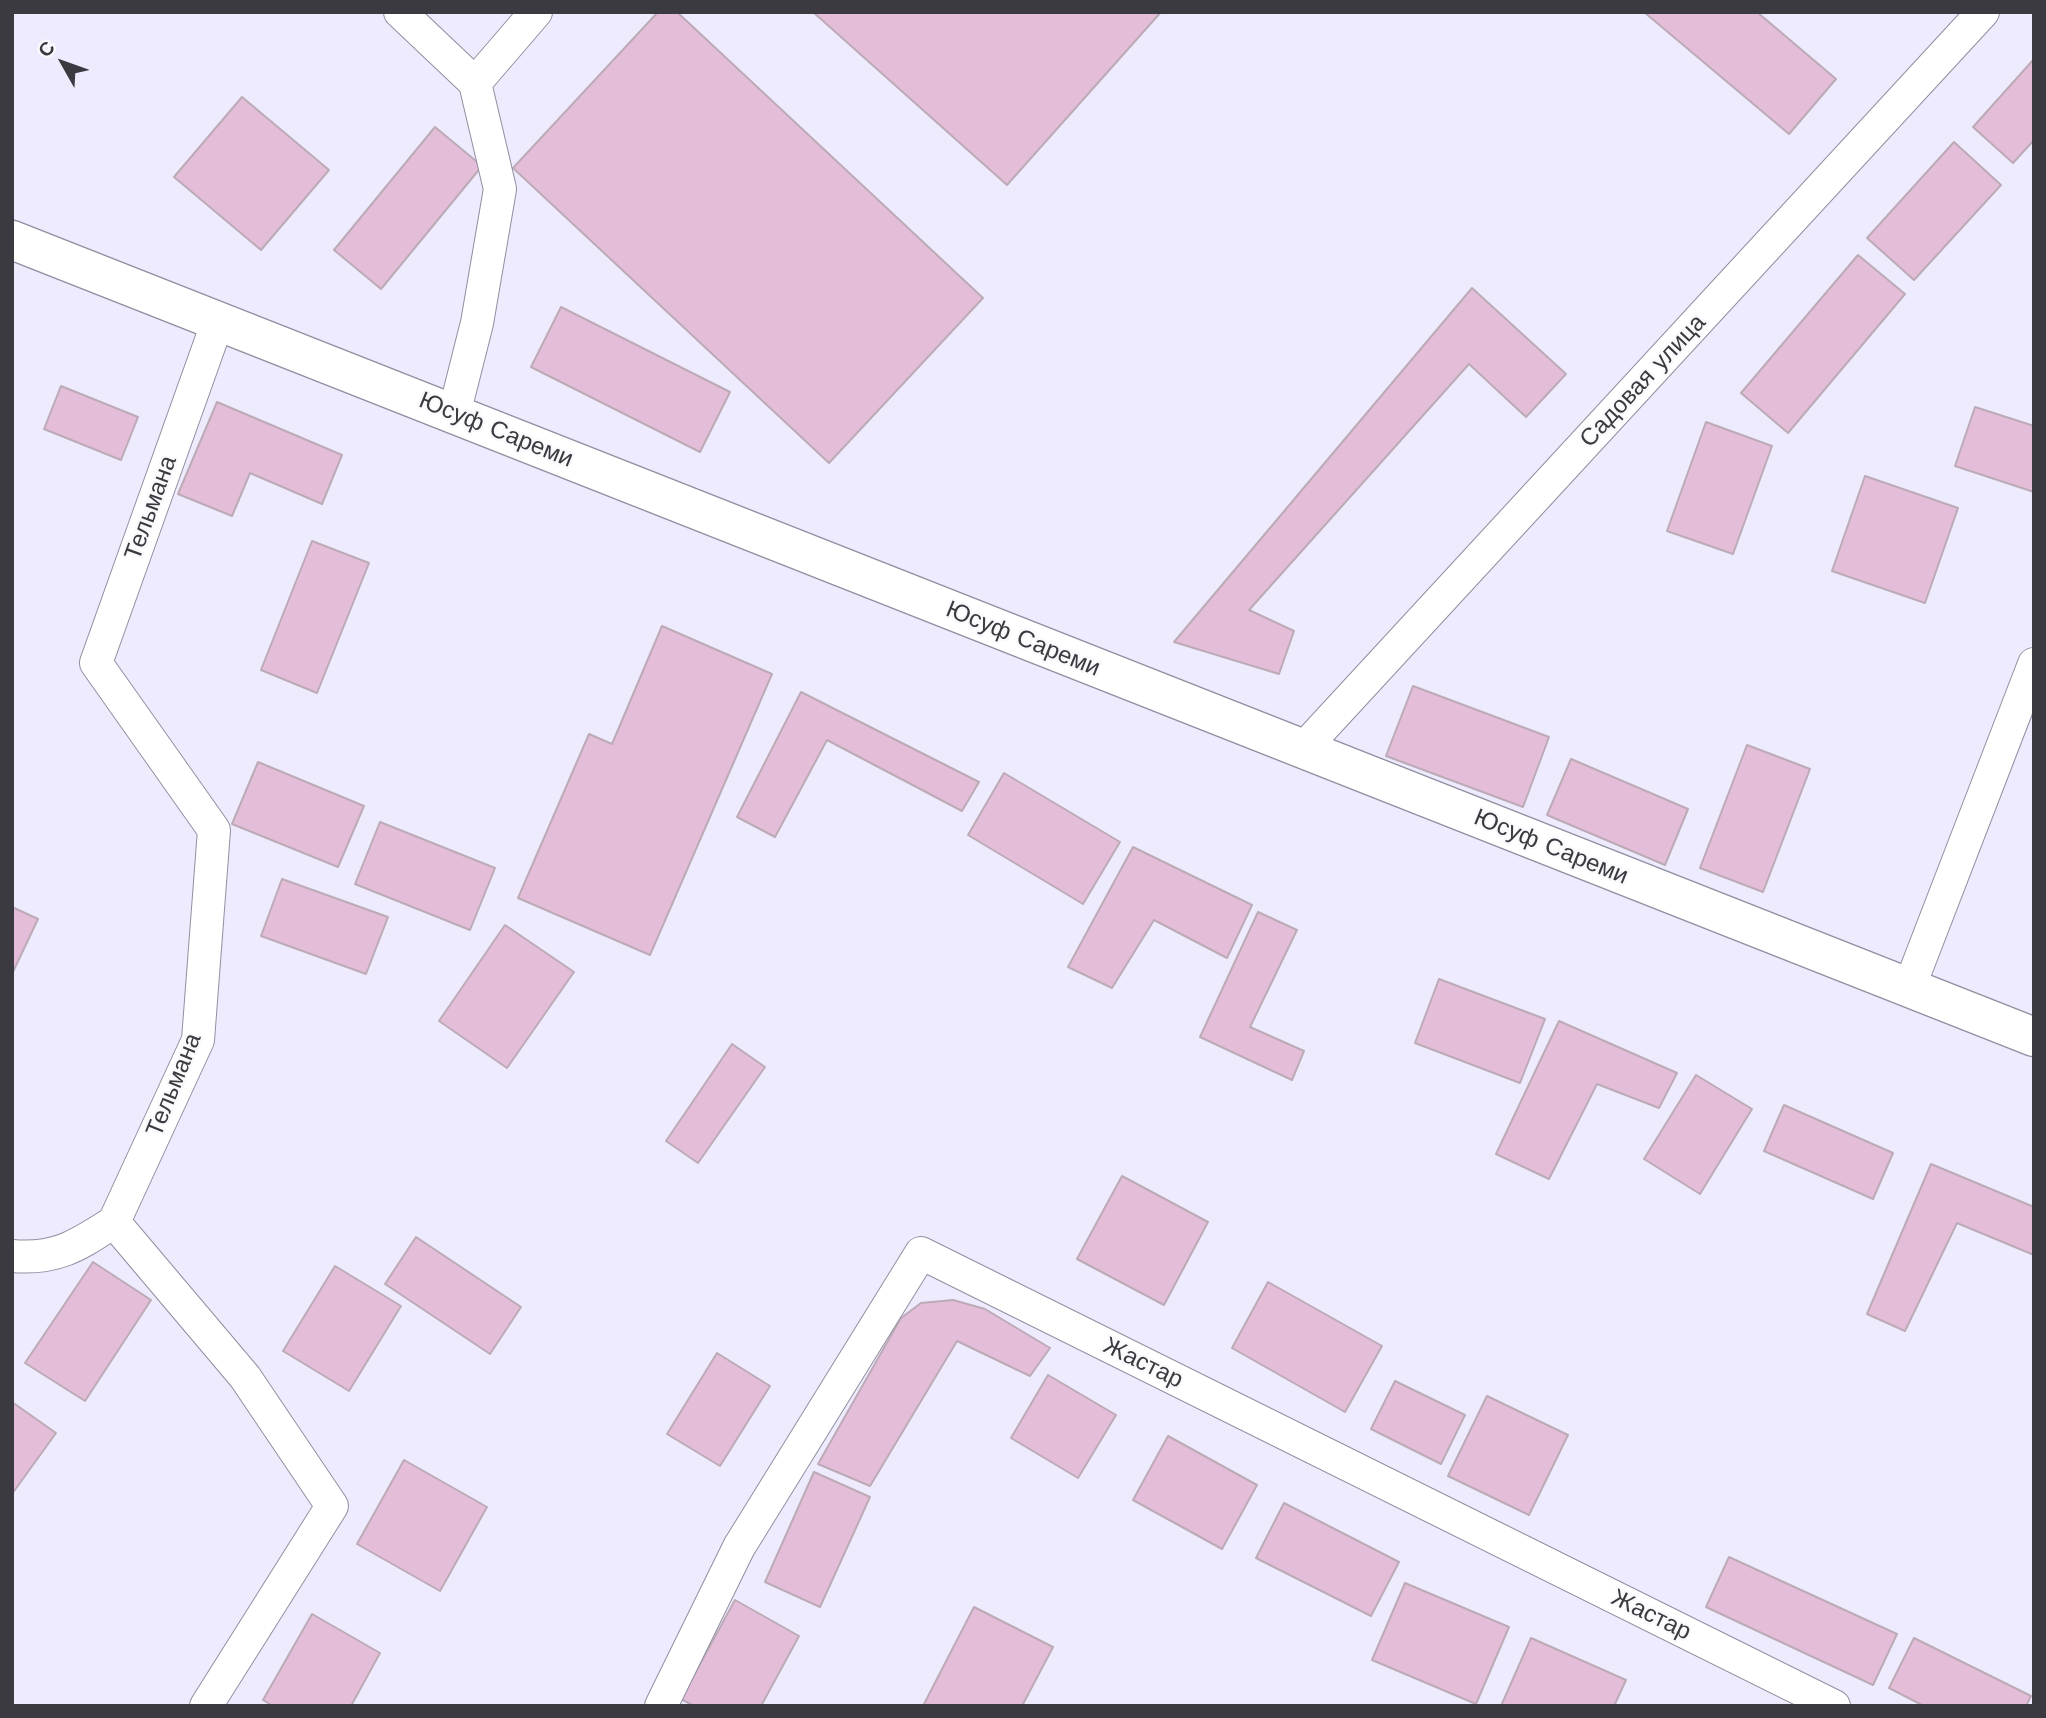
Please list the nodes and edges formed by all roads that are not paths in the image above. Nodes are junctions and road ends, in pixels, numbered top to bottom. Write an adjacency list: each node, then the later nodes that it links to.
1 (400, 12): 4 (street)
2 (536, 12): 4 (street)
3 (1983, 12): 9 (street, Садовая улица)
4 (475, 83): 7 (street)
5 (12, 240): 6 (main road, Юсуф Сареми)
6 (218, 321): 7 (main road, Юсуф Сареми); 12 (street, Тельмана)
7 (454, 414): 9 (main road, Юсуф Сареми)
8 (2034, 664): 10 (street)
9 (1303, 749): 10 (main road, Юсуф Сареми)
10 (1909, 988): 11 (main road, Юсуф Сареми)
11 (2034, 1037)
12 (114, 1222): 13 (street); 14 (street)
13 (12, 1256)
14 (206, 1706)
15 (661, 1706): 16 (street, Жастар)
16 (1834, 1706)

